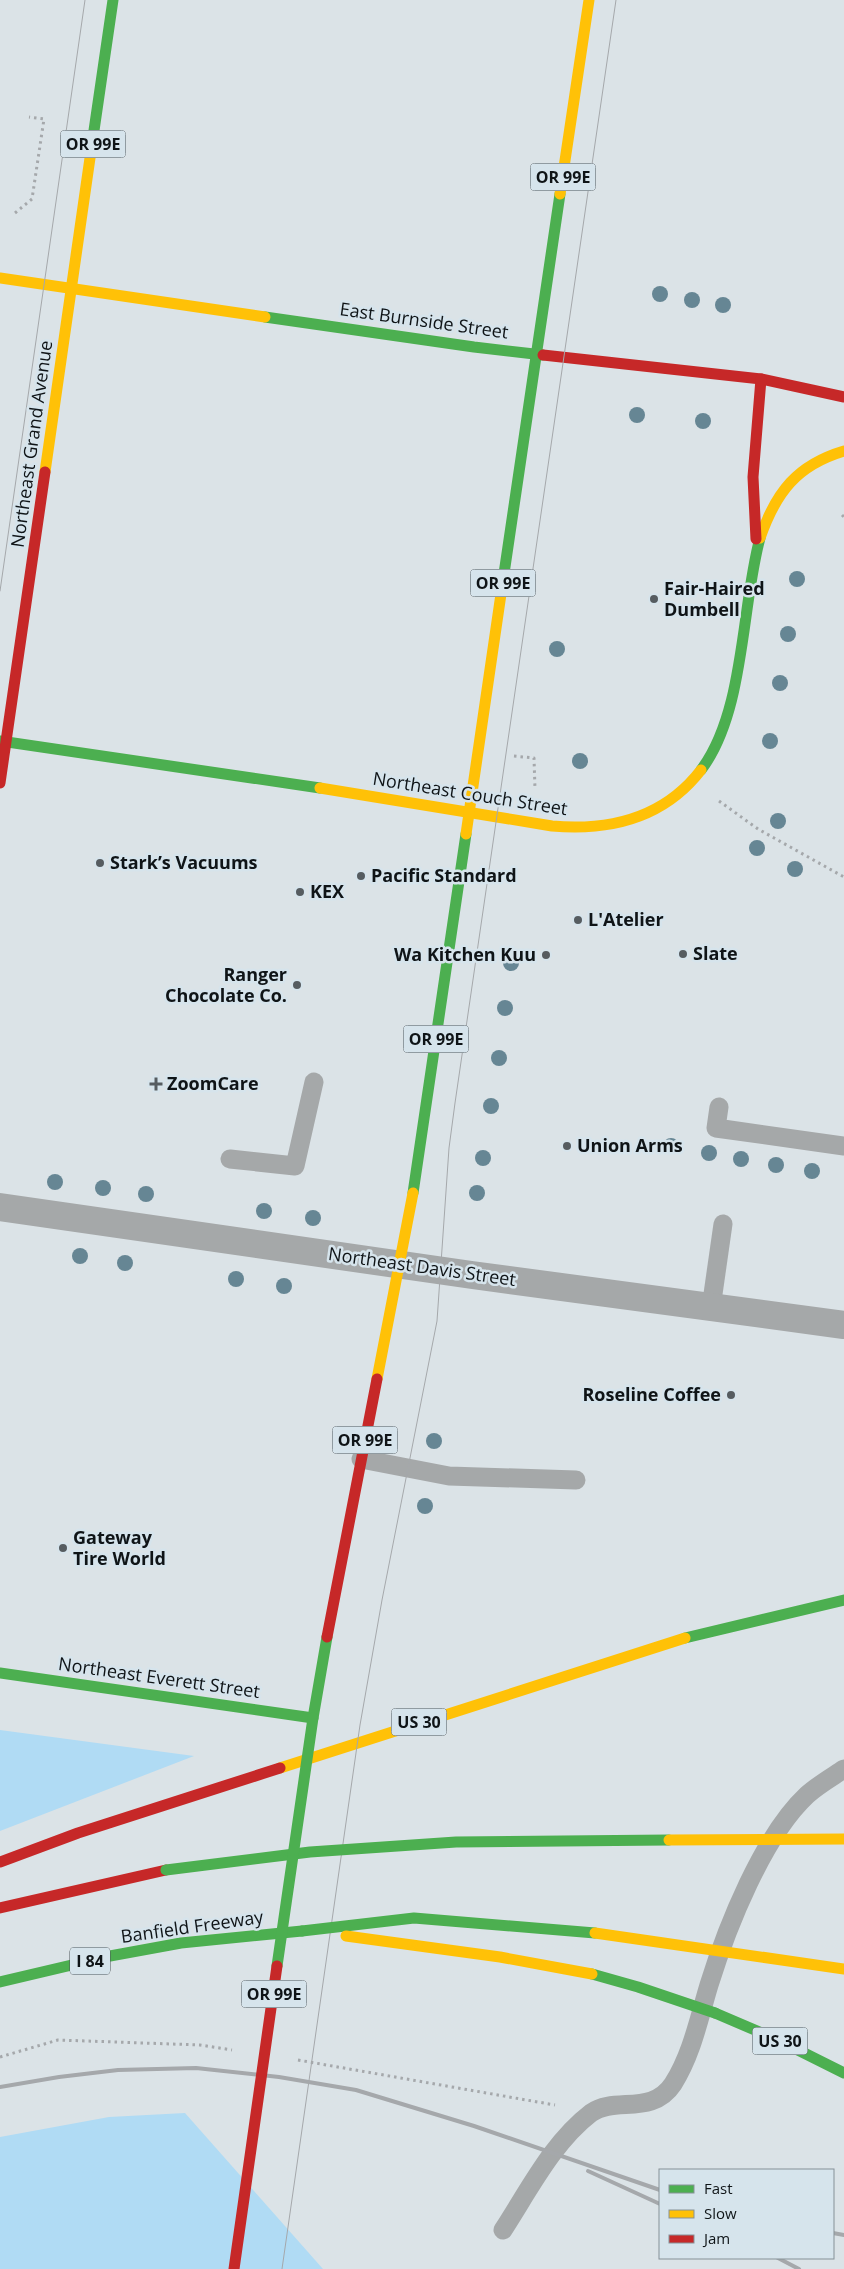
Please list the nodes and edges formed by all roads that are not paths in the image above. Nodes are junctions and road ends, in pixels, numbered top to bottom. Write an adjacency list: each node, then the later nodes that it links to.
1 (113, 0): 4 (main road, OR 99E)
2 (589, 0): 5 (main road, OR 99E)
3 (0, 278): 4 (main road, East Burnside Street)
4 (72, 288): 5 (main road, East Burnside Street); 10 (main road, Northeast Grand Avenue / OR 99E)
5 (538, 354): 6 (main road, East Burnside Street); 12 (main road, OR 99E)
6 (761, 379): 7 (main road, East Burnside Street); 9 (main road)
7 (844, 397)
8 (844, 451): 9 (main road, Northeast Couch Street)
9 (756, 551): 12 (main road, Northeast Couch Street)
10 (3, 742): 11 (main road, Northeast Grand Avenue / OR 99E); 12 (main road, Northeast Couch Street)
11 (0, 783)
12 (469, 813): 19 (main road, OR 99E)
13 (314, 1082): 16 (lane)
14 (719, 1107): 15 (lane)
15 (844, 1146)
16 (230, 1159)
17 (0, 1207): 19 (street, Northeast Davis Street)
18 (723, 1224): 20 (lane)
19 (400, 1265): 20 (street, Northeast Davis Street); 22 (main road, OR 99E)
20 (711, 1308): 21 (street, Northeast Davis Street)
21 (844, 1325)
22 (361, 1460): 23 (lane); 26 (main road, OR 99E)
23 (576, 1480)
24 (844, 1600): 29 (main road, US 30)
25 (0, 1673): 26 (main road, Northeast Everett Street)
26 (313, 1718): 36 (main road, OR 99E, bridge)
27 (844, 1769): 35 (lane)
28 (844, 1839): 30 (main road, bridge)
29 (0, 1862)
30 (0, 1908)
31 (302, 1931): 32 (main road, bridge); 33 (main road, Banfield Freeway / I 84); 34 (main road, US 30, bridge)
32 (844, 1969)
33 (0, 1982)
34 (844, 2073)
35 (503, 2230)
36 (234, 2269)

